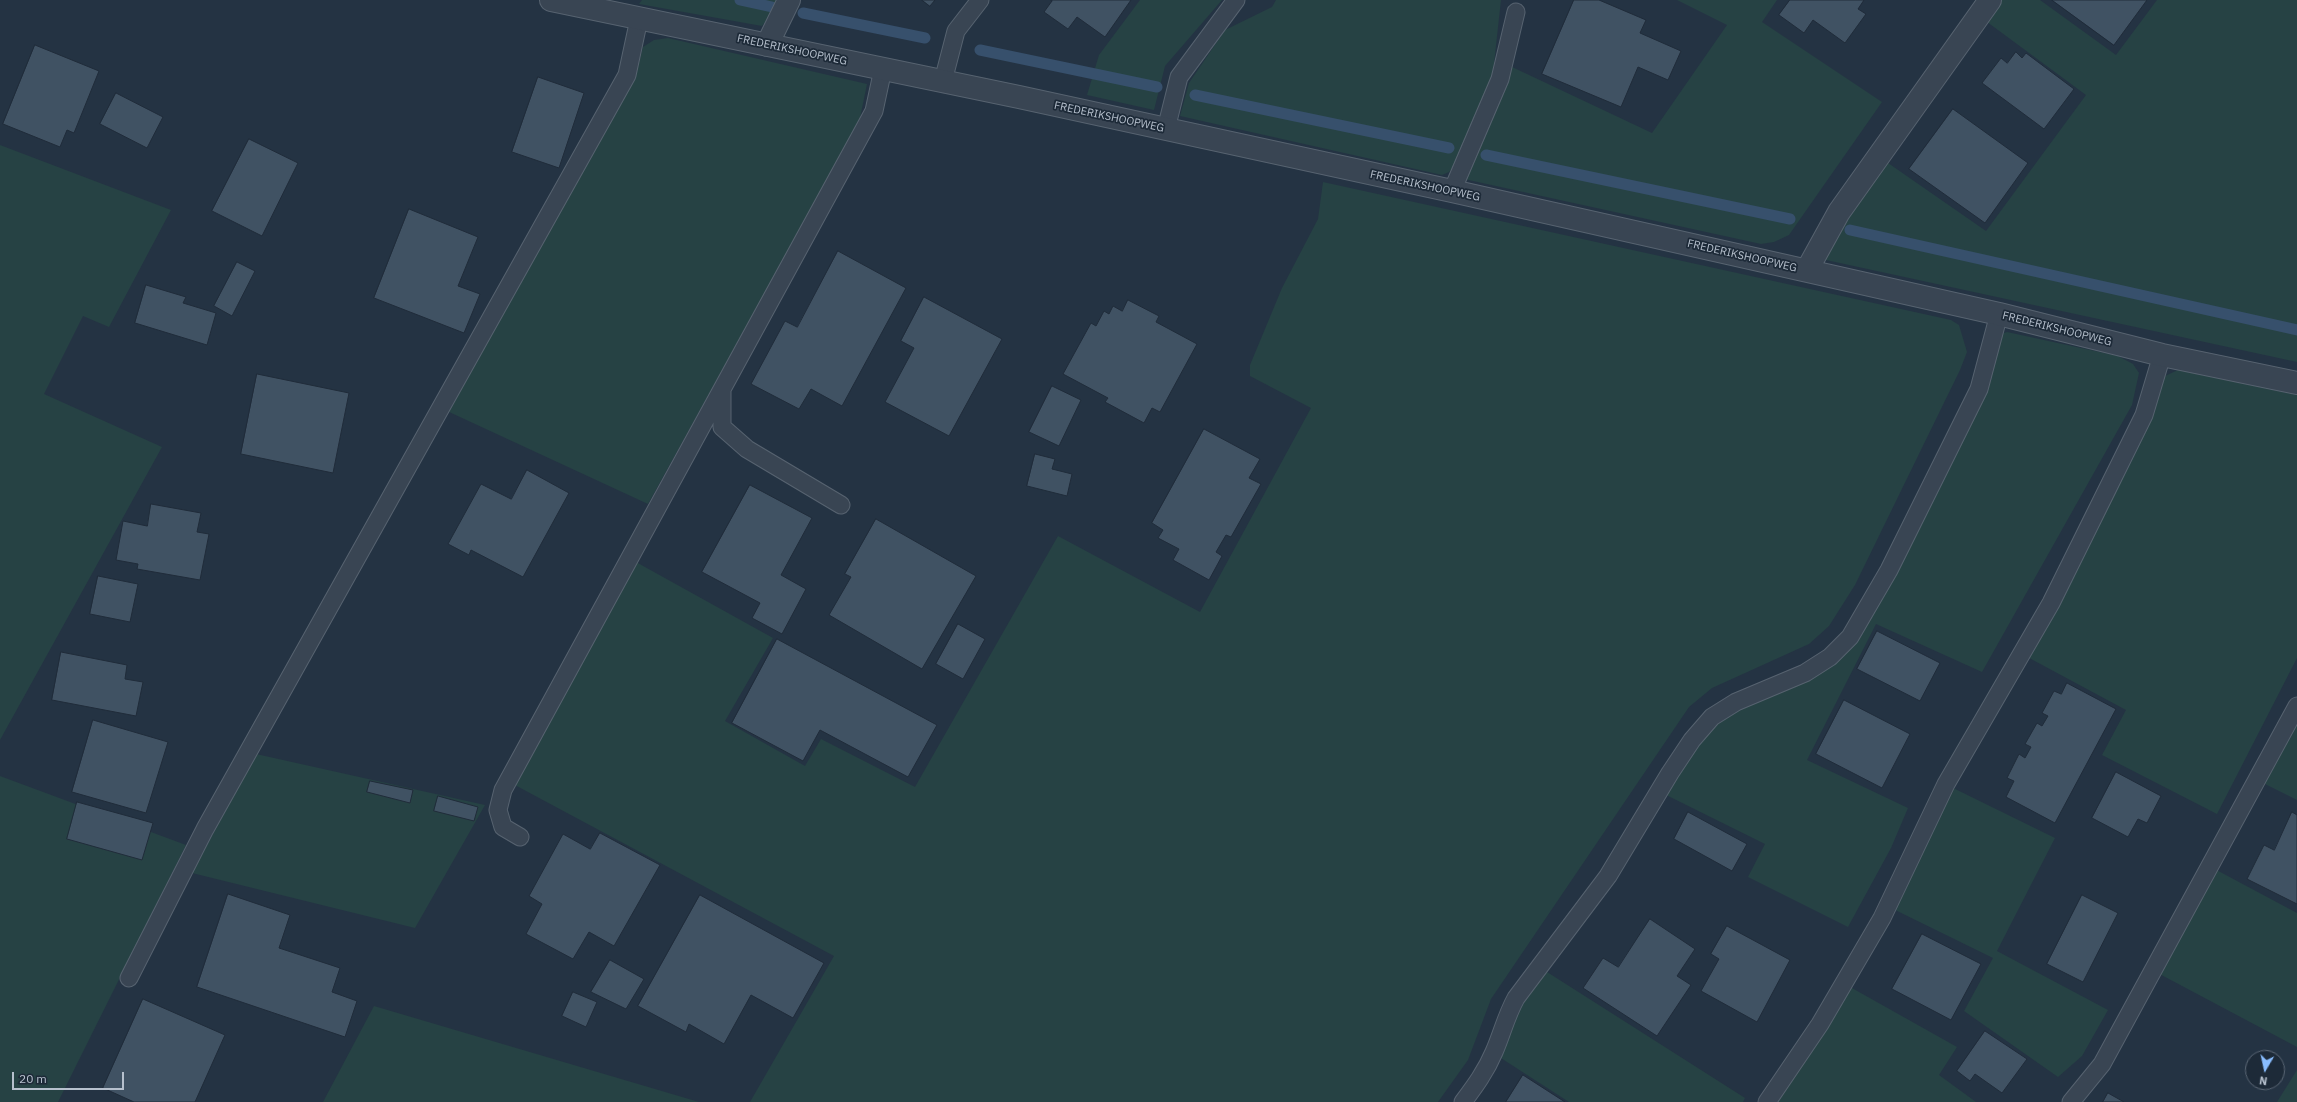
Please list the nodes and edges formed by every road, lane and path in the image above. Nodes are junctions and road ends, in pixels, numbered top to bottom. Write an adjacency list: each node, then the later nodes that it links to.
1 (551, 0): 7 (street, FREDERIKSHOOPWEG)
2 (789, 0): 8 (street)
3 (980, 0): 10 (lane)
4 (1236, 0): 11 (lane)
5 (1990, 0): 13 (street)
6 (1516, 12): 12 (lane)
7 (639, 19): 8 (street, FREDERIKSHOOPWEG); 21 (lane)
8 (767, 45): 9 (street, FREDERIKSHOOPWEG)
9 (883, 69): 10 (street, FREDERIKSHOOPWEG); 17 (lane)
10 (943, 81): 11 (street, FREDERIKSHOOPWEG)
11 (1166, 129): 12 (street, FREDERIKSHOOPWEG)
12 (1452, 191): 13 (street, FREDERIKSHOOPWEG)
13 (1807, 270): 14 (street, FREDERIKSHOOPWEG)
14 (1999, 314): 15 (street, FREDERIKSHOOPWEG); 22 (lane)
15 (2162, 355): 16 (street, FREDERIKSHOOPWEG); 23 (lane)
16 (2297, 382)
17 (722, 389): 18 (lane); 20 (lane)
18 (841, 505)
19 (2297, 706): 24 (lane)
20 (520, 837)
21 (129, 978)
22 (1463, 1102)
23 (1767, 1102)
24 (2071, 1102)

